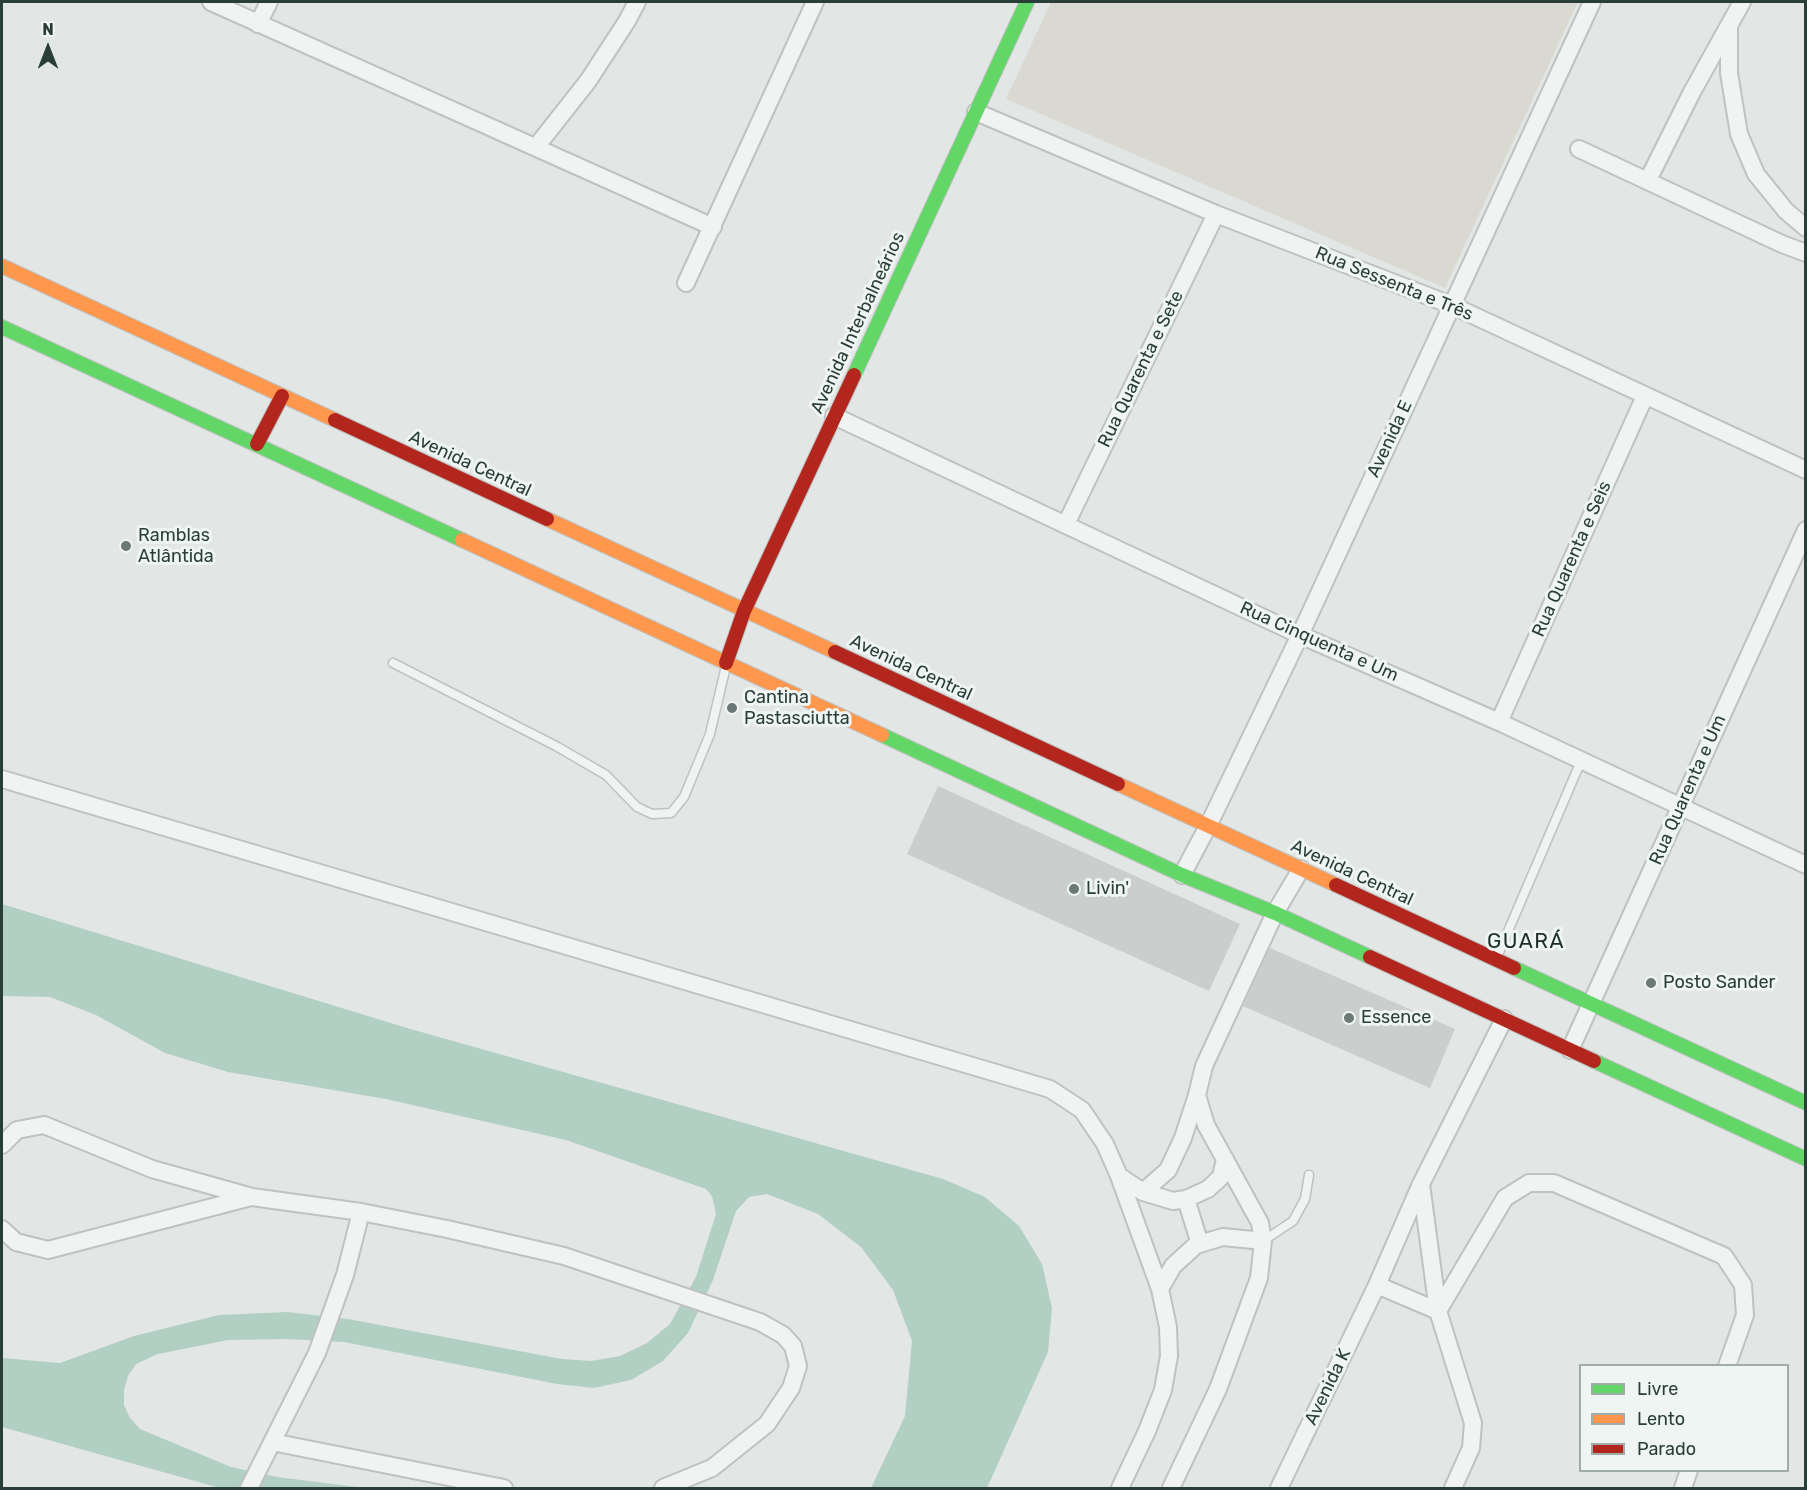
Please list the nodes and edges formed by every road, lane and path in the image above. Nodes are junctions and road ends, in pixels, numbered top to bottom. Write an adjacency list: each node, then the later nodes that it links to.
1 (211, 2): 8 (street)
2 (269, 2): 8 (street)
3 (637, 2): 11 (street)
4 (815, 2): 15 (street)
5 (1027, 2): 10 (main road, Avenida Interbalneários)
6 (1592, 2): 20 (street, Avenida E)
7 (1742, 2): 9 (street)
8 (258, 24): 11 (street)
9 (1729, 28): 13 (street); 16 (street)
10 (976, 112): 14 (street, Rua Sessenta e Três); 24 (main road, Avenida Interbalneários)
11 (536, 147): 15 (street)
12 (1579, 149): 13 (street)
13 (1648, 180): 17 (street)
14 (1216, 214): 20 (street, Rua Sessenta e Três); 27 (street, Rua Quarenta e Sete)
15 (713, 227): 19 (street)
16 (1806, 228)
17 (1806, 253)
18 (2, 266): 22 (main road, Avenida Central)
19 (686, 284)
20 (1451, 305): 23 (street, Rua Sessenta e Três); 30 (street, Avenida E)
21 (2, 327): 25 (main road)
22 (282, 396): 25 (main road); 29 (main road, Avenida Central)
23 (1646, 396): 26 (street, Rua Sessenta e Três); 33 (street, Rua Quarenta e Seis)
24 (834, 416): 27 (street, Rua Cinquenta e Um); 29 (main road, Avenida Interbalneários)
25 (257, 444): 32 (main road)
26 (1806, 471)
27 (1066, 524): 30 (street, Rua Cinquenta e Um)
28 (1806, 530): 36 (street, Rua Quarenta e Um)
29 (744, 611): 32 (main road, Avenida Interbalneários); 37 (main road, Avenida Central)
30 (1300, 635): 33 (street, Rua Cinquenta e Um); 37 (street, Avenida E)
31 (393, 663): 32 (lane)
32 (726, 663): 40 (main road)
33 (1499, 722): 34 (street, Rua Cinquenta e Um)
34 (1581, 761): 36 (street, Rua Cinquenta e Um); 42 (lane)
35 (2, 778): 52 (street)
36 (1680, 806): 38 (street, Rua Cinquenta e Um); 43 (street, Rua Quarenta e Um)
37 (1208, 826): 39 (main road, Avenida Central); 40 (street, Avenida E)
38 (1806, 865)
39 (1301, 869): 41 (street); 42 (main road, Avenida Central)
40 (1182, 874): 41 (main road)
41 (1275, 913): 44 (main road); 46 (street)
42 (1496, 959): 43 (main road, Avenida Central)
43 (1592, 1004): 45 (street, Rua Quarenta e Um); 47 (main road, Avenida Central)
44 (1504, 1019): 45 (main road); 53 (street, Avenida K)
45 (1570, 1050): 50 (main road)
46 (1197, 1095): 49 (street); 54 (street)
47 (1806, 1103)
48 (2, 1145): 55 (street)
49 (1225, 1159): 56 (street); 59 (street)
50 (1806, 1159)
51 (1309, 1175): 59 (lane)
52 (1119, 1176): 54 (street); 62 (street)
53 (1421, 1184): 61 (street, Avenida K); 63 (street)
54 (1143, 1192): 56 (street)
55 (252, 1197): 57 (street); 58 (street)
56 (1186, 1198): 60 (street)
57 (362, 1212): 65 (street); 69 (street)
58 (2, 1229)
59 (1263, 1241): 60 (street); 71 (street)
60 (1200, 1244): 62 (street)
61 (1377, 1285): 63 (street); 72 (street, Avenida K)
62 (1160, 1289): 70 (street)
63 (1438, 1311): 64 (street); 73 (street)
64 (1727, 1364)
65 (272, 1442): 67 (street); 68 (street)
66 (1688, 1472): 74 (street)
67 (249, 1488)
68 (504, 1488)
69 (663, 1488)
70 (1120, 1488)
71 (1171, 1488)
72 (1279, 1488)
73 (1453, 1488)
74 (1683, 1488)

